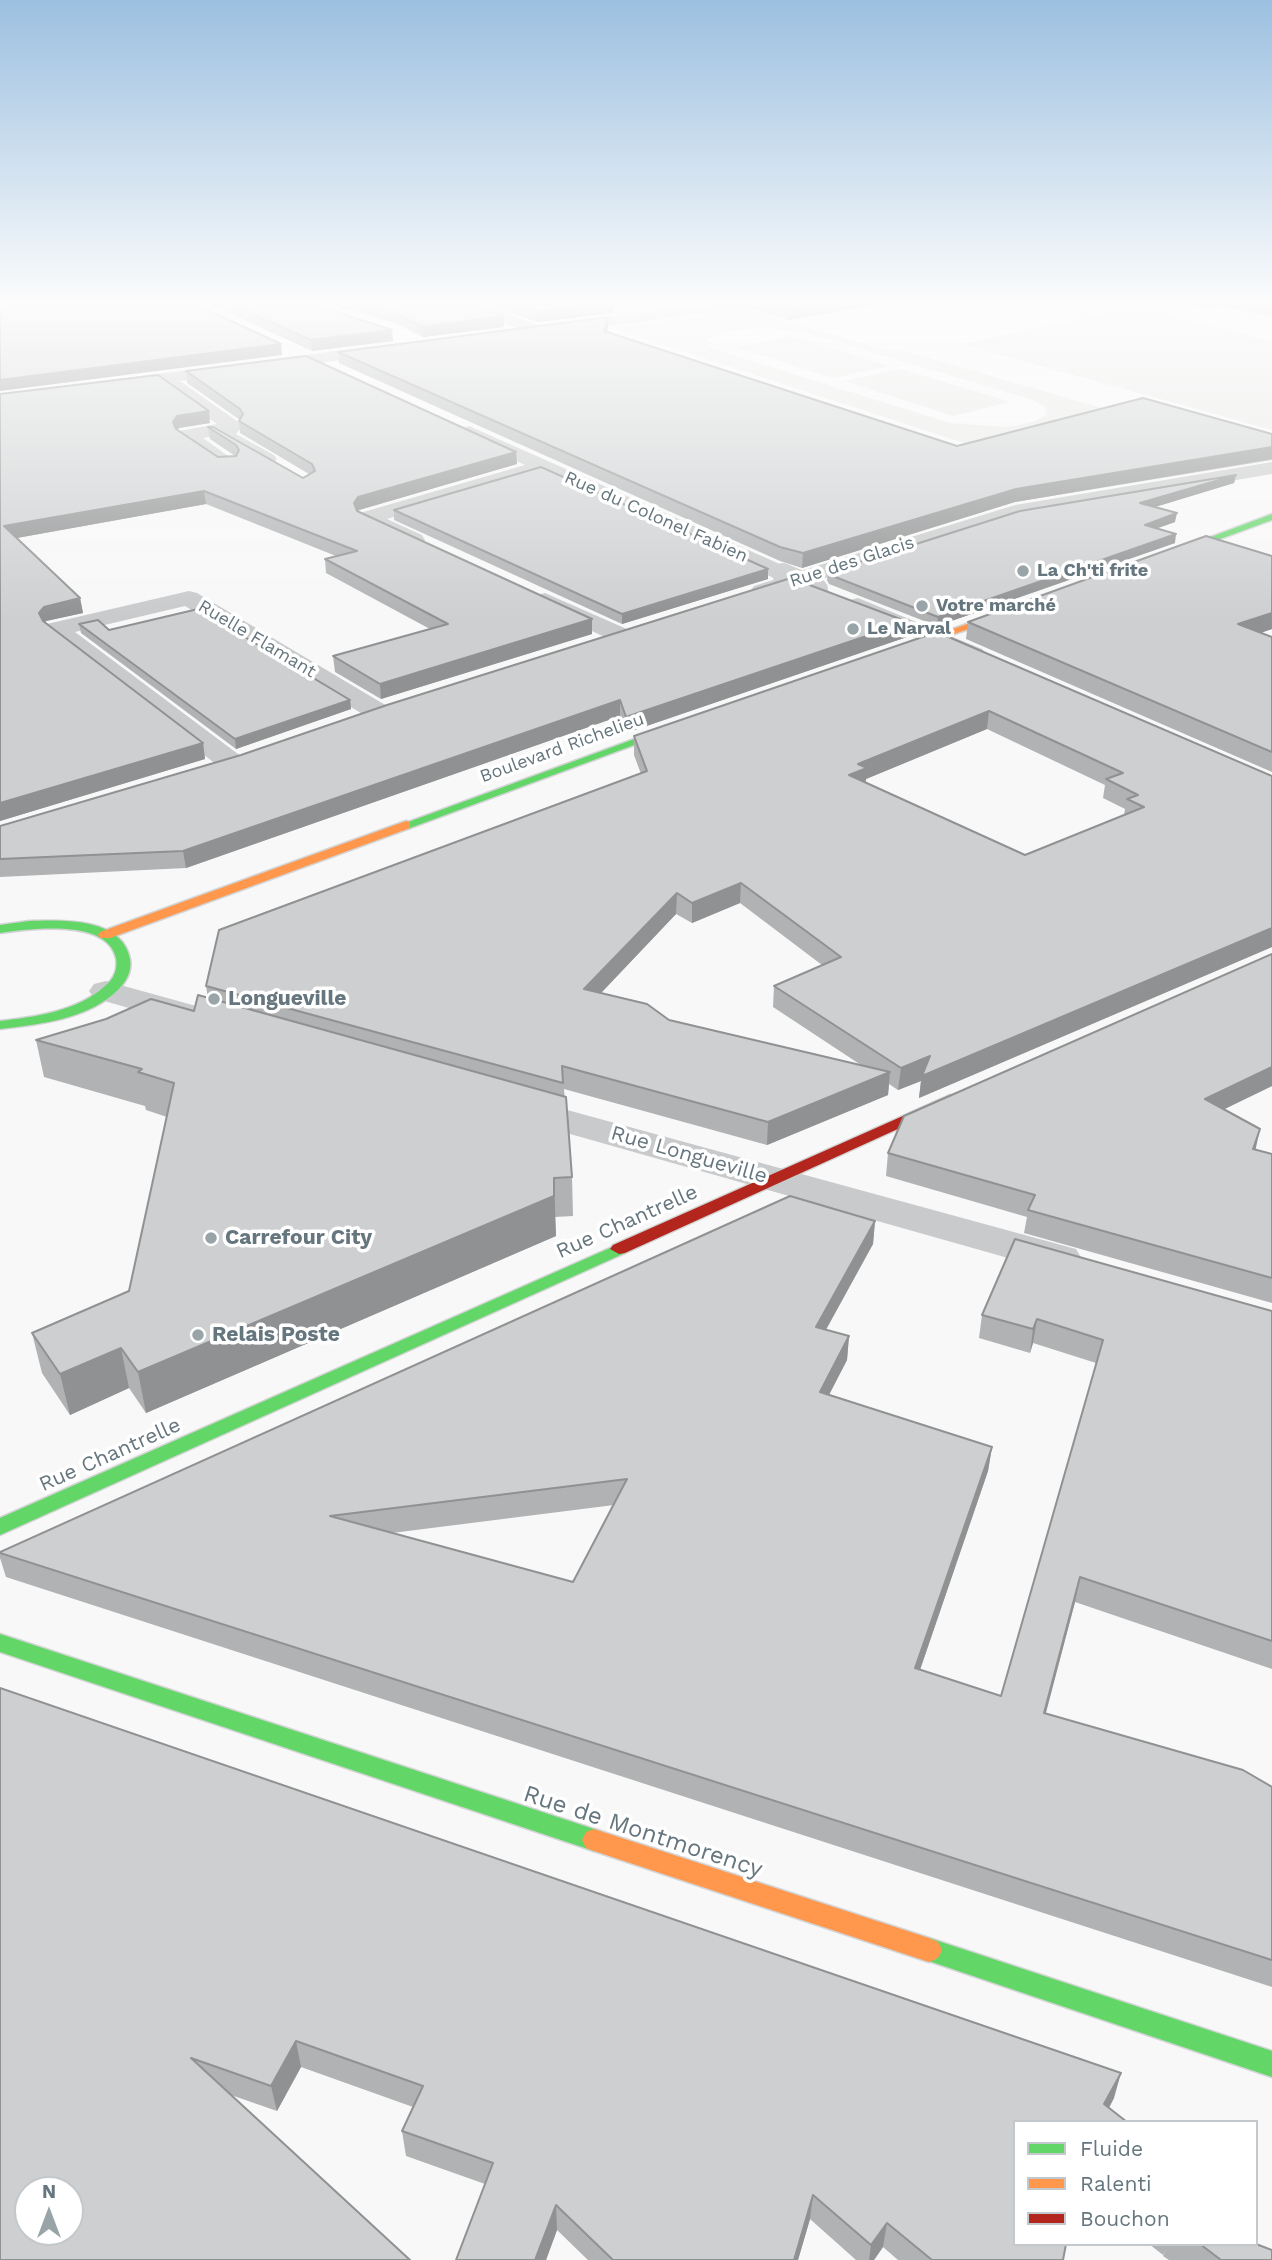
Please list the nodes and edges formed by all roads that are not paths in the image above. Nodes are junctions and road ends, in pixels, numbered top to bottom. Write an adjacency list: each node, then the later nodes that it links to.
1 (207, 408): 3 (street)
2 (453, 425): 5 (street, Rue du Colonel Fabien)
3 (233, 427): 4 (street); 7 (street)
4 (228, 463)
5 (542, 466): 9 (street); 16 (street, Rue du Colonel Fabien, bridge)
6 (1272, 467): 12 (street, Rue des Glacis)
7 (287, 470)
8 (1272, 517): 10 (main road)
9 (431, 548)
10 (1154, 560)
11 (519, 589): 15 (street)
12 (736, 599)
13 (1037, 603): 16 (main road)
14 (646, 627): 15 (street)
15 (620, 635): 17 (street)
16 (935, 637): 18 (main road); 19 (street, Rue du Colonel Fabien)
17 (582, 647)
18 (884, 655)
19 (991, 662)
20 (404, 704): 22 (street, Ruelle Flamant)
21 (702, 718): 24 (main road, Boulevard Richelieu)
22 (206, 771)
23 (0, 929): 24 (main road)
24 (105, 935): 25 (main road)
25 (106, 991): 26 (street); 27 (main road)
26 (223, 1024)
27 (0, 1025)
28 (477, 1096): 30 (street, Rue Longueville)
29 (960, 1096): 30 (main road, Rue Chantrelle)
30 (772, 1179): 31 (street, Rue Longueville); 32 (main road, Rue Chantrelle)
31 (1088, 1267)
32 (0, 1527)
33 (0, 1643): 34 (main road, Rue de Montmorency)
34 (1272, 2064)

